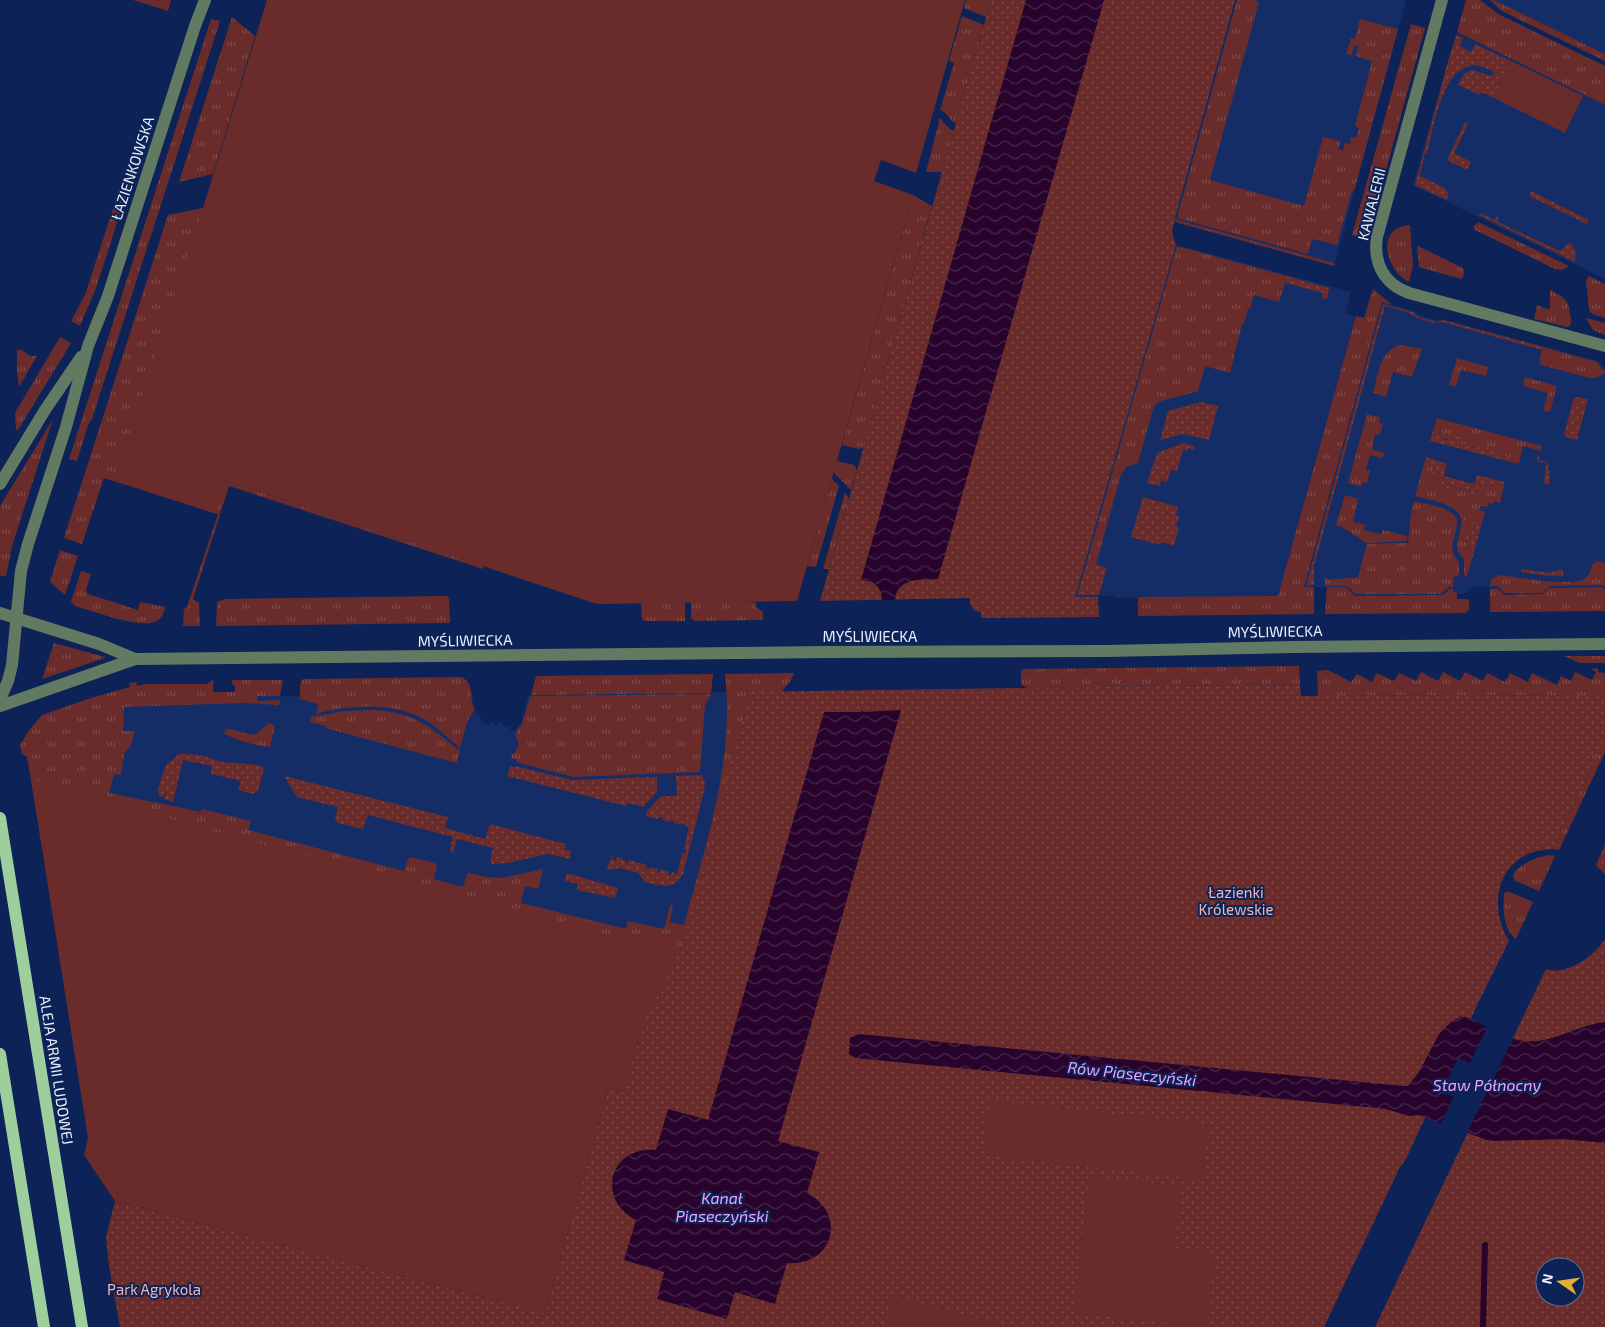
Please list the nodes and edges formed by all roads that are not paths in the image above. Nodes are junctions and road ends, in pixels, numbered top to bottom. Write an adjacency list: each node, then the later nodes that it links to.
1 (205, 0): 3 (street, ŁAZIENKOWSKA)
2 (1442, 0): 4 (street, KAWALERII)
3 (88, 346): 5 (street, ŁAZIENKOWSKA); 7 (street, ŁAZIENKOWSKA)
4 (1605, 346)
5 (0, 484)
6 (0, 613): 7 (street, MYŚLIWIECKA)
7 (16, 618): 9 (street, MYŚLIWIECKA); 10 (street, ŁAZIENKOWSKA)
8 (1605, 644): 9 (street, MYŚLIWIECKA)
9 (135, 659): 11 (street, MYŚLIWIECKA)
10 (0, 699)
11 (0, 706)
12 (0, 818): 15 (main road, ALEJA ARMII LUDOWEJ)
13 (0, 1054): 14 (main road)
14 (44, 1327)
15 (82, 1327)

